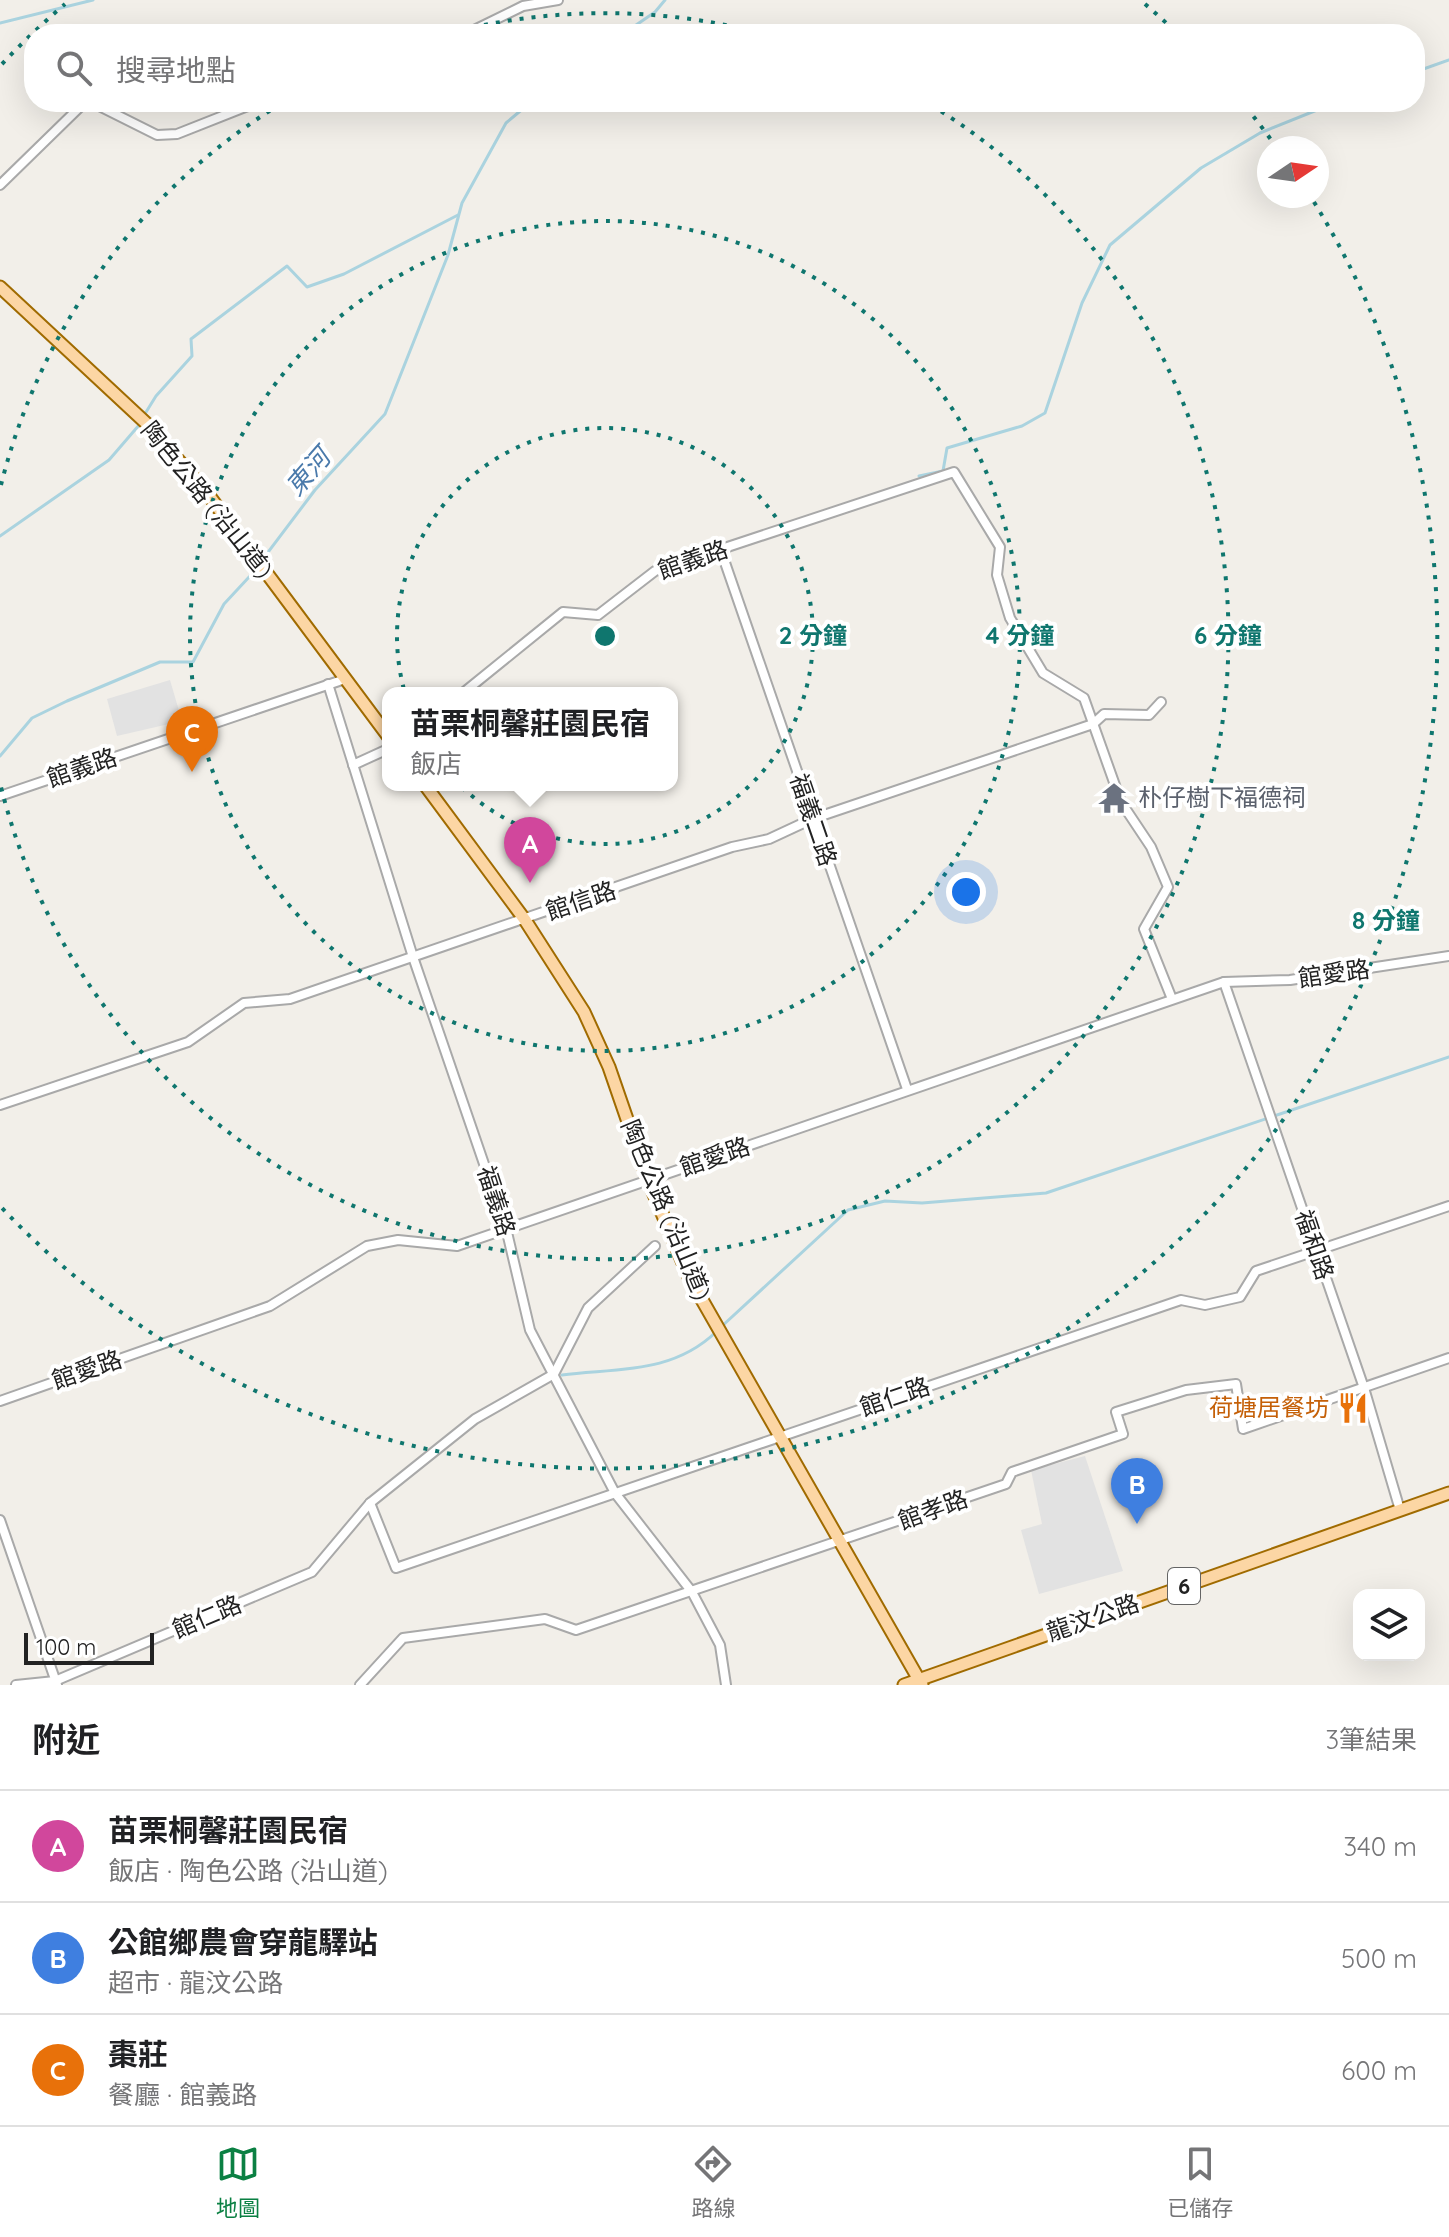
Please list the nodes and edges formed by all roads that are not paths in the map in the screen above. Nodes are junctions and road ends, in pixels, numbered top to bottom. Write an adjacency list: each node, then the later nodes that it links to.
1 (558, 0): 2 (street)
2 (486, 24)
3 (77, 112): 6 (street)
4 (109, 112): 5 (street)
5 (233, 112)
6 (0, 185)
7 (0, 287): 9 (main road, 陶色公路 (沿山道))
8 (721, 551): 11 (street, 館義路); 13 (street, 館義路); 19 (street, 福義二路)
9 (345, 679): 10 (street, 館義路); 14 (main road, 陶色公路 (沿山道))
10 (328, 684): 16 (street, 福義路); 18 (street, 館義路)
11 (470, 687)
12 (1161, 702): 13 (street, 館信路)
13 (1093, 724): 19 (street, 館信路); 24 (street)
14 (382, 728)
15 (382, 752): 16 (street)
16 (353, 765): 22 (street, 福義路)
17 (429, 791): 20 (main road, 陶色公路 (沿山道))
18 (0, 796)
19 (812, 819): 20 (street, 館信路); 25 (street, 福義二路)
20 (525, 920): 22 (street, 館信路); 27 (main road, 陶色公路 (沿山道))
21 (1449, 956): 23 (street, 館愛路)
22 (413, 957): 26 (street, 館信路); 29 (street, 福義路)
23 (1224, 982): 24 (street, 館愛路); 31 (street, 福和路)
24 (1172, 999): 25 (street, 館愛路)
25 (907, 1089): 27 (street, 館愛路)
26 (0, 1105)
27 (648, 1180): 29 (street, 館愛路); 36 (main road, 陶色公路 (沿山道))
28 (1449, 1206): 31 (street, 館仁路)
29 (506, 1228): 33 (street, 福義路); 35 (street, 館愛路)
30 (655, 1246): 33 (street)
31 (1316, 1252): 34 (street, 福和路); 36 (street, 館仁路)
32 (1449, 1358): 34 (street, 館孝路)
33 (554, 1374): 37 (street, 福義路); 39 (street, 館仁路)
34 (1364, 1388): 40 (street, 福和路); 42 (street, 館孝路)
35 (0, 1401)
36 (780, 1436): 37 (street, 館仁路); 42 (main road, 陶色公路 (沿山道))
37 (615, 1493): 39 (street, 館仁路); 43 (street, 福義路)
38 (1449, 1493): 40 (main road, 龍汶公路 / 6)
39 (370, 1503): 45 (street, 館仁路)
40 (1400, 1510): 44 (main road, 龍汶公路 / 6)
41 (0, 1520): 45 (street)
42 (840, 1543): 43 (street, 館孝路); 44 (main road, 陶色公路 (沿山道))
43 (692, 1592): 47 (street, 館孝路); 48 (street, 福義路)
44 (920, 1682): 49 (main road, 6)
45 (56, 1683): 46 (street, 館仁路)
46 (16, 1685)
47 (360, 1685)
48 (726, 1685)
49 (904, 1685)

